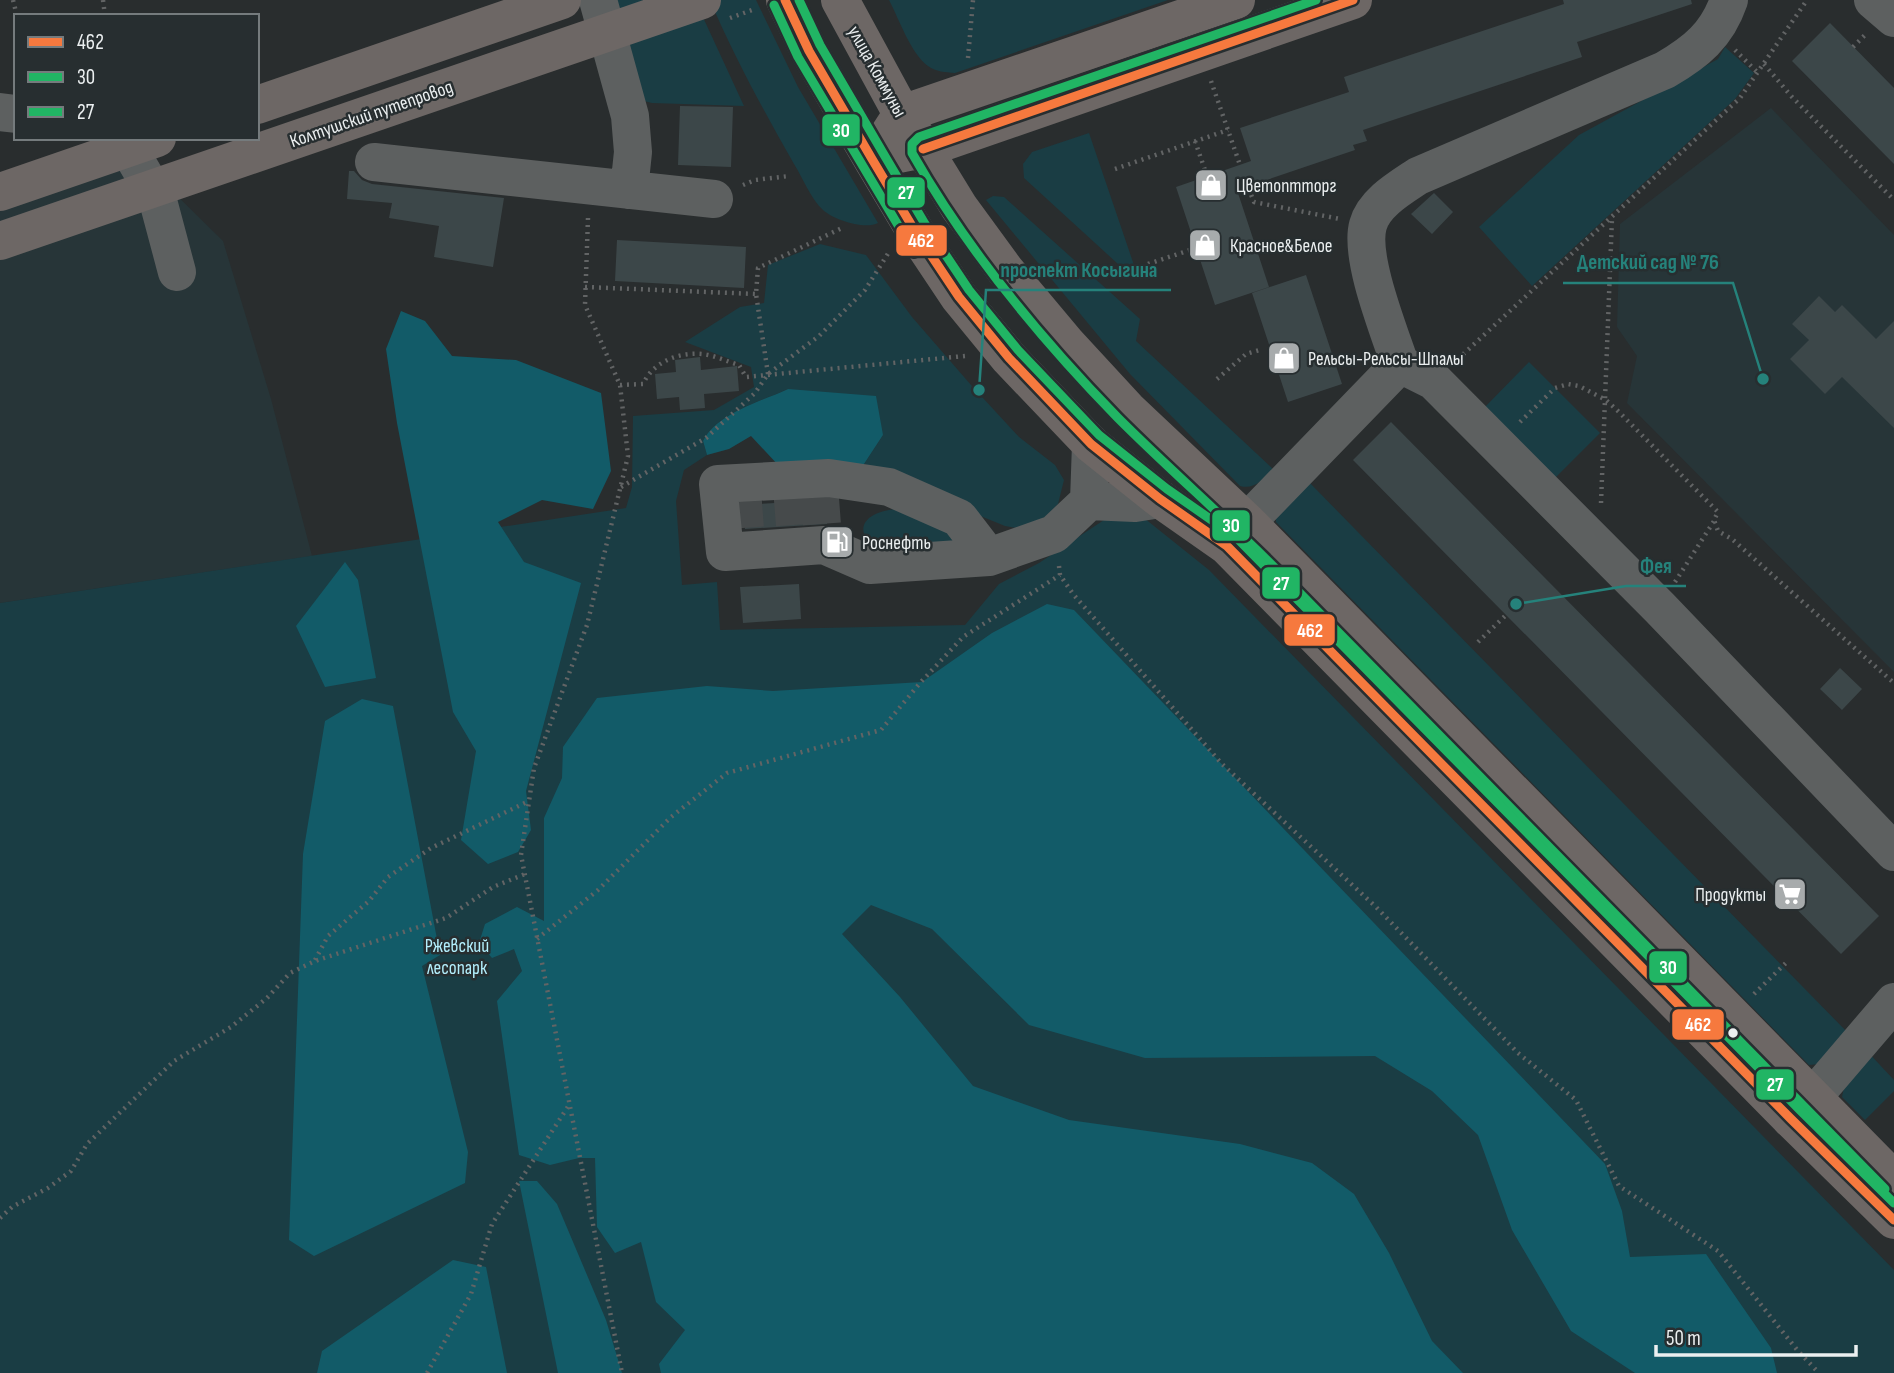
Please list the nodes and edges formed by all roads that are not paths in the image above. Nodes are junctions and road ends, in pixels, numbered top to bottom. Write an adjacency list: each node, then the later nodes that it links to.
1 (562, 0): 11 (main road)
2 (598, 0): 18 (lane)
3 (702, 0): 21 (main road, Колтушский путепровод)
4 (785, 0): 16 (main road, улица Коммуны)
5 (839, 0): 12 (main road, улица Коммуны)
6 (1236, 0): 12 (main road)
7 (1353, 0): 15 (main road)
8 (1729, 0): 23 (lane)
9 (1873, 0): 10 (lane)
10 (1894, 18)
11 (259, 104)
12 (902, 114): 15 (main road, улица Коммуны); 16 (main road)
13 (116, 140): 22 (lane)
14 (151, 140): 19 (main road)
15 (923, 149): 16 (main road); 27 (main road, улица Коммуны)
16 (872, 159): 24 (main road, улица Коммуны)
17 (374, 162): 18 (lane)
18 (629, 190): 20 (lane)
19 (0, 192)
20 (714, 200)
21 (0, 241)
22 (177, 272)
23 (1400, 364): 27 (lane); 29 (lane)
24 (1091, 443): 25 (main road, улица Коммуны); 26 (lane)
25 (1160, 499): 26 (lane); 31 (main road, улица Коммуны)
26 (1089, 501): 28 (lane)
27 (1247, 522): 31 (main road, улица Коммуны)
28 (989, 557): 28 (lane)
29 (1894, 852)
30 (1894, 1002): 31 (lane)
31 (1802, 1109): 32 (main road, улица Коммуны); 33 (main road, улица Коммуны)
32 (1894, 1180)
33 (1894, 1220)

